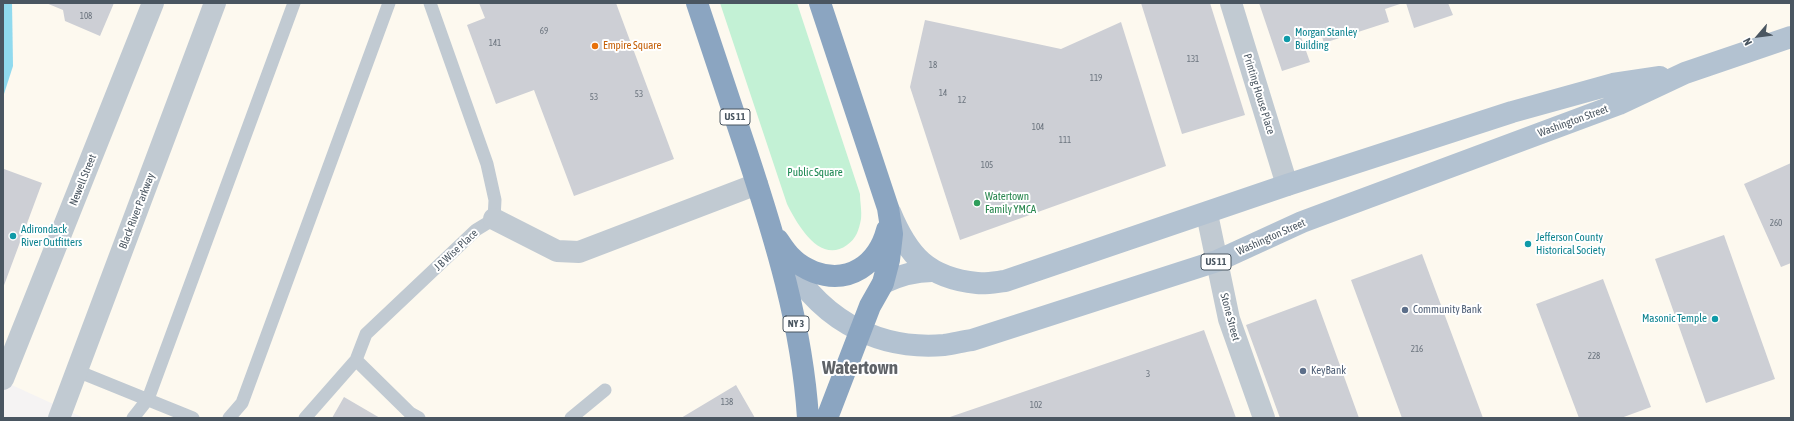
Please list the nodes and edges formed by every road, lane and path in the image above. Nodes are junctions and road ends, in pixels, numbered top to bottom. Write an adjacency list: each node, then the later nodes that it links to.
1 (153, 3): 23 (street, Newell Street)
2 (215, 3): 22 (street, Black River Parkway)
3 (294, 3): 25 (lane)
4 (388, 3): 29 (lane)
5 (430, 3): 15 (lane)
6 (697, 3): 11 (highway, US 11)
7 (820, 3): 13 (highway, US 11)
8 (1231, 3): 12 (street, Printing House Place)
9 (1791, 37): 10 (main road, Washington Street / US 11)
10 (1685, 73): 12 (main road, Washington Street / US 11); 17 (main road, Washington Street / US 11)
11 (757, 184): 15 (street); 16 (highway, US 11)
12 (1287, 186): 14 (main road, Washington Street / US 11)
13 (888, 208): 16 (highway); 18 (main road, Washington Street / US 11); 19 (highway)
14 (1207, 214): 17 (street, Stone Street); 18 (main road, Washington Street / US 11)
15 (494, 219): 21 (lane, J B Wise Place)
16 (773, 232): 20 (main road, Washington Street / US 11); 33 (highway, NY 3)
17 (1217, 261): 20 (main road, Washington Street / US 11); 35 (street, Stone Street)
18 (932, 271): 19 (main road, Washington Street)
19 (883, 283): 20 (highway)
20 (859, 331): 34 (highway)
21 (356, 360): 30 (lane, J B Wise Place); 31 (lane)
22 (77, 371): 25 (lane); 26 (street, Black River Parkway)
23 (3, 379)
24 (605, 390): 32 (lane)
25 (148, 399): 27 (lane); 28 (lane)
26 (59, 418)
27 (133, 418)
28 (192, 418)
29 (229, 418)
30 (305, 418)
31 (419, 418)
32 (571, 418)
33 (808, 418)
34 (827, 418)
35 (1264, 418)

